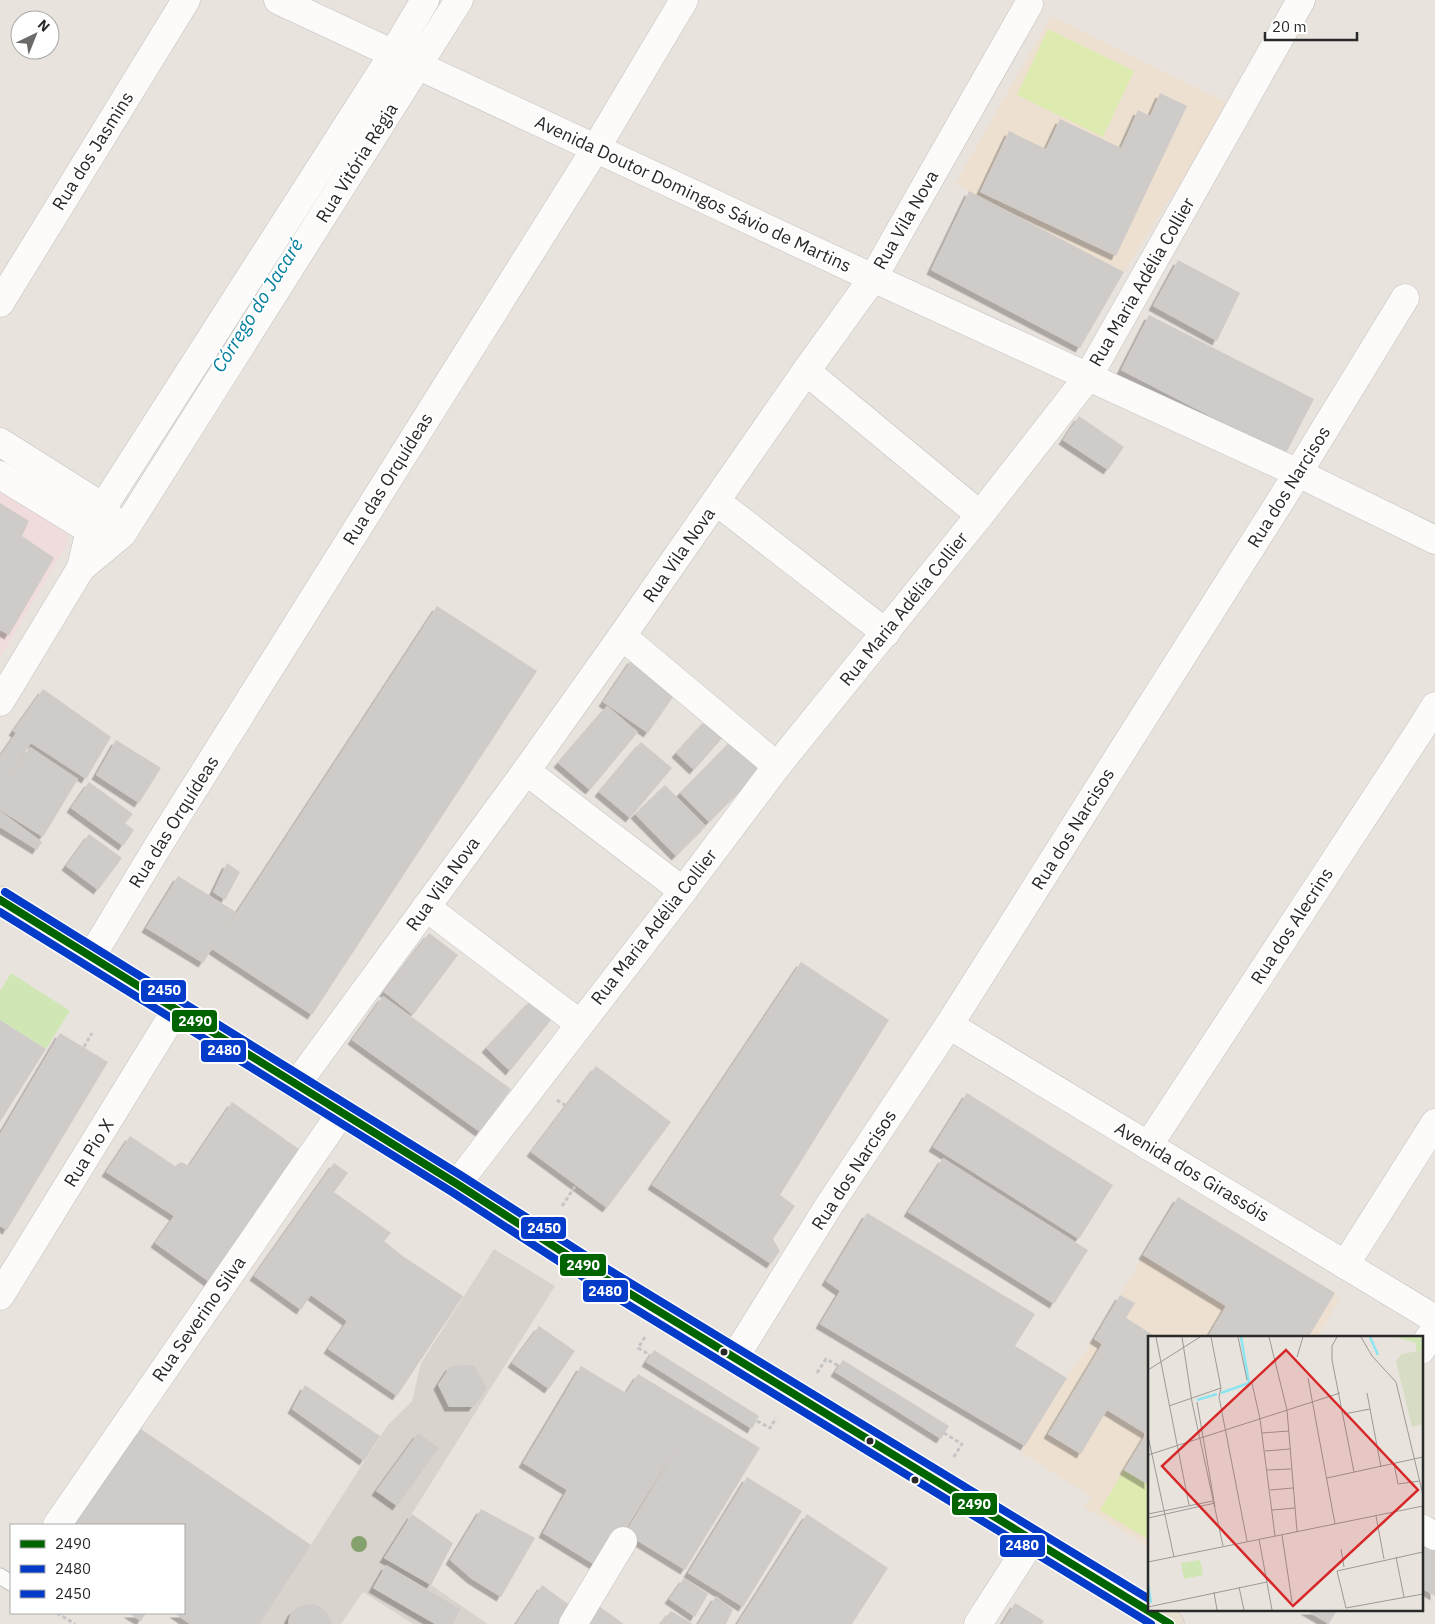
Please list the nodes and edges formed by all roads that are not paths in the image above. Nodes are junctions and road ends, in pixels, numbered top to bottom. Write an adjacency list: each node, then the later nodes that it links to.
1 (186, 0): 13 (street, Rua dos Jasmins)
2 (278, 0): 8 (street, Avenida Doutor Domingos Sávio de Martins)
3 (425, 0): 8 (street, Rua Vitória Régia)
4 (459, 0): 9 (street, Rua Vitória Régia)
5 (684, 0): 10 (street, Rua das Orquídeas)
6 (1301, 0): 15 (street, Rua Maria Adélia Collier)
7 (1030, 4): 11 (street, Rua Vila Nova)
8 (393, 54): 9 (street, Avenida Doutor Domingos Sávio de Martins); 21 (street, Rua Vitória Régia)
9 (418, 66): 10 (street, Avenida Doutor Domingos Sávio de Martins); 22 (street, Rua Vitória Régia)
10 (596, 148): 11 (street, Avenida Doutor Domingos Sávio de Martins); 35 (street, Rua das Orquídeas)
11 (873, 278): 14 (street, Rua Vila Nova); 15 (street, Avenida Doutor Domingos Sávio de Martins)
12 (1405, 298): 17 (street, Rua dos Narcisos)
13 (0, 303)
14 (806, 371): 19 (street, Rua Vila Nova); 20 (street)
15 (1088, 377): 17 (street, Avenida Doutor Domingos Sávio de Martins); 20 (street, Rua Maria Adélia Collier)
16 (0, 442): 21 (street)
17 (1298, 473): 23 (street, Avenida Doutor Domingos Sávio de Martins); 38 (street, Rua dos Narcisos)
18 (0, 475): 21 (street)
19 (716, 502): 25 (street); 26 (street, Rua Vila Nova)
20 (980, 515): 25 (street, Rua Maria Adélia Collier)
21 (97, 518): 22 (street); 24 (street, Rua Vitória Régia)
22 (122, 534): 24 (street, Rua Vitória Régia)
23 (1435, 540)
24 (81, 568): 27 (street, Rua Vitória Régia)
25 (886, 633): 30 (street, Rua Maria Adélia Collier)
26 (622, 636): 30 (street); 31 (street, Rua Vila Nova)
27 (0, 702)
28 (1435, 706): 29 (street, Rua dos Alecrins)
29 (1427, 737): 42 (street, Rua dos Alecrins)
30 (777, 766): 32 (street, Rua Maria Adélia Collier)
31 (526, 771): 32 (street); 34 (street, Rua Vila Nova)
32 (683, 891): 37 (street, Rua Maria Adélia Collier)
33 (0, 900): 35 (main road)
34 (426, 908): 37 (street); 39 (street, Rua Vila Nova)
35 (92, 957): 36 (main road)
36 (176, 1010): 39 (main road); 45 (street, Rua Pio X)
37 (580, 1024): 43 (street, Rua Maria Adélia Collier)
38 (949, 1025): 42 (street, Avenida dos Girassóis); 49 (street, Rua dos Narcisos)
39 (296, 1085): 40 (main road)
40 (341, 1113): 43 (main road); 50 (street, Rua Severino Silva)
41 (1435, 1123): 44 (street)
42 (1148, 1146): 44 (street, Avenida dos Girassóis)
43 (457, 1184): 49 (main road)
44 (1345, 1265): 46 (street, Avenida dos Girassóis)
45 (0, 1296)
46 (1435, 1319)
47 (1435, 1329): 48 (street)
48 (1422, 1348)
49 (735, 1357): 53 (main road)
50 (58, 1524)
51 (1422, 1529): 52 (street)
52 (1435, 1536)
53 (1032, 1540): 55 (main road); 58 (street)
54 (623, 1541): 57 (street)
55 (1148, 1611)
56 (1150, 1612): 59 (main road)
57 (573, 1624)
58 (978, 1624)
59 (1170, 1624)

